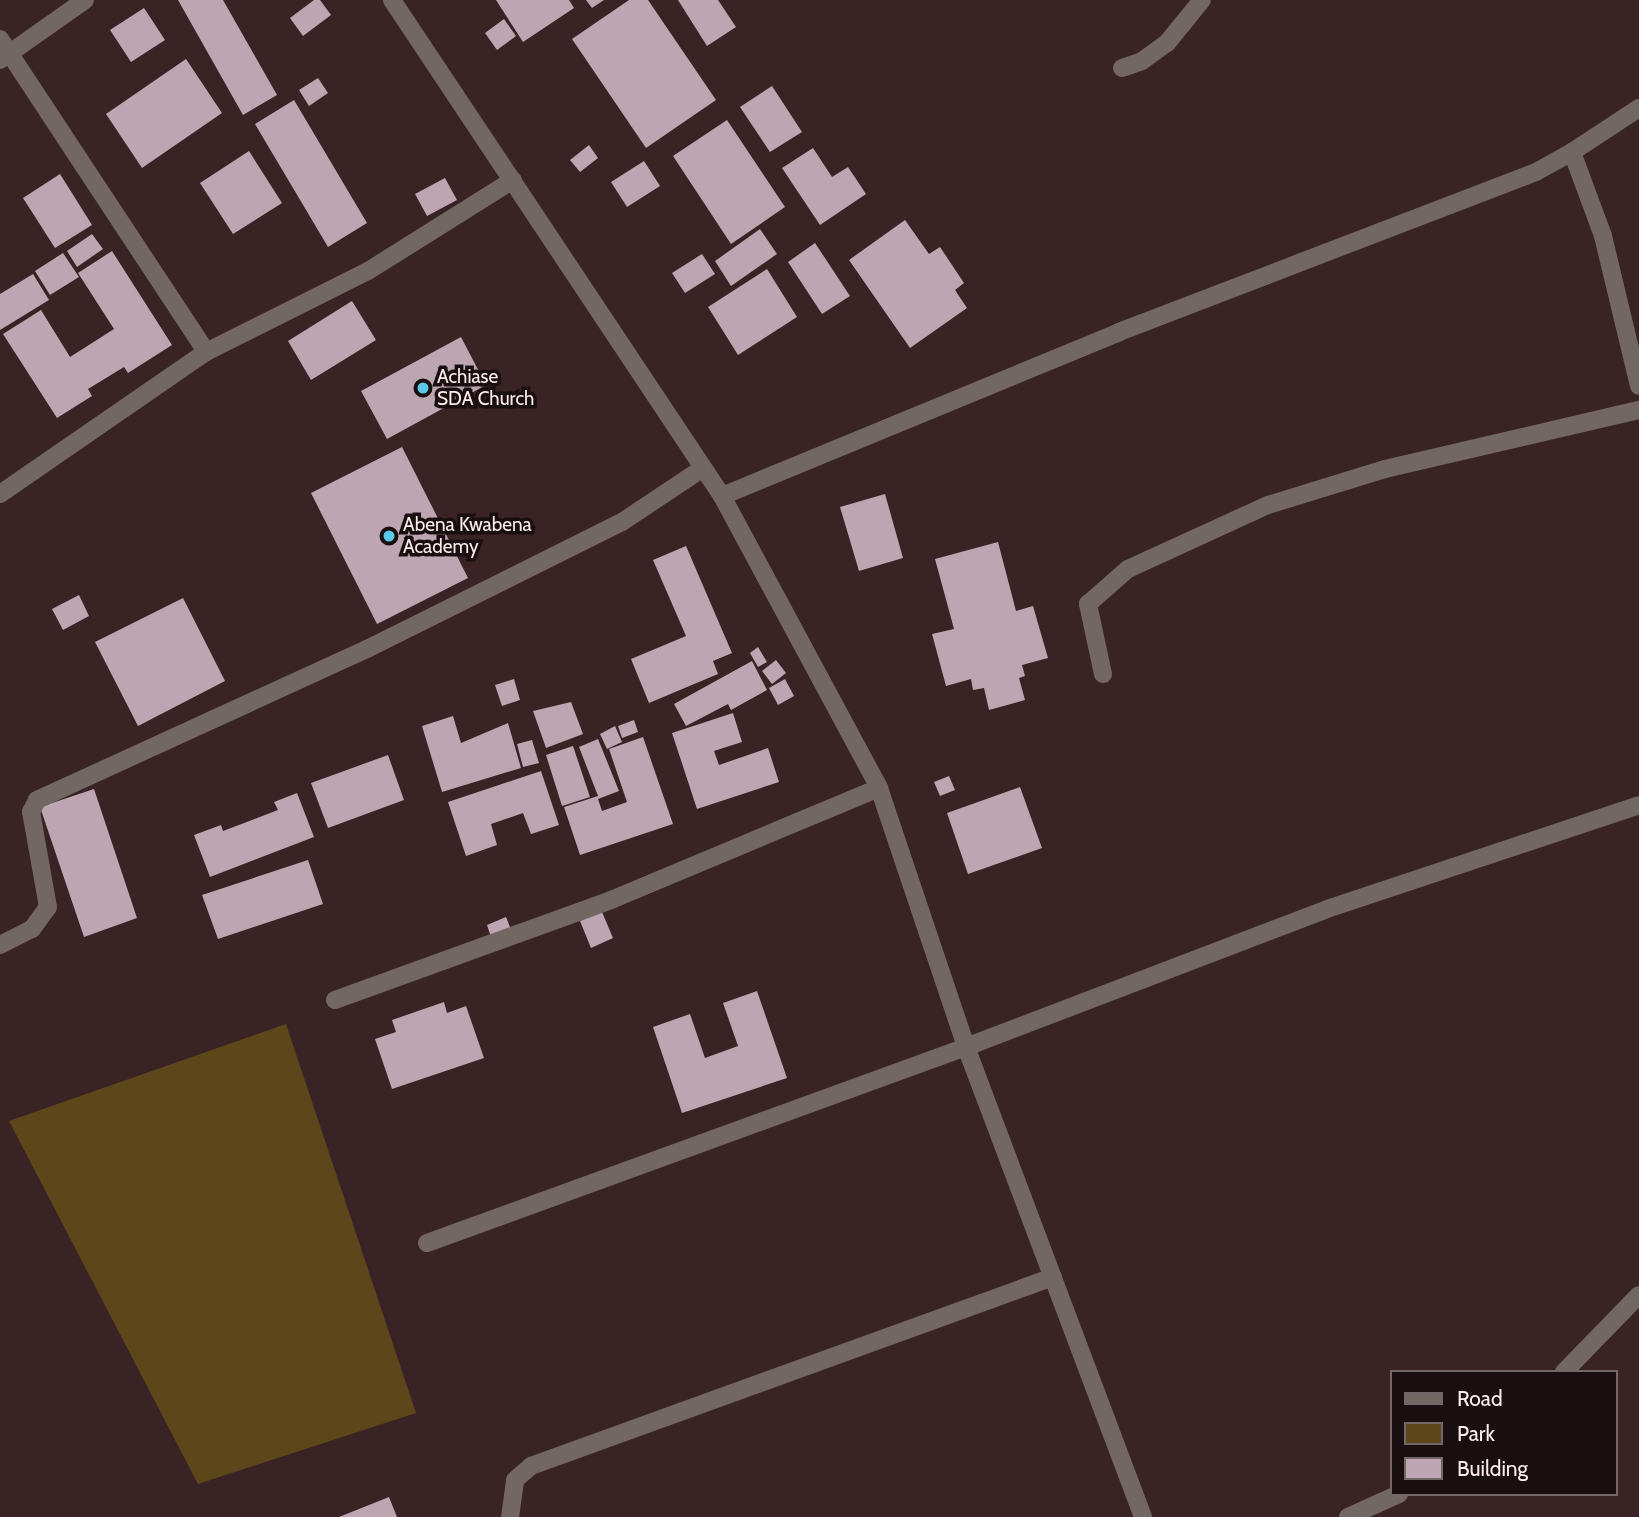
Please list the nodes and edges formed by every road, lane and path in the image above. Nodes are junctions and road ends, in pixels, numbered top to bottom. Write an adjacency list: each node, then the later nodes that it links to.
1 (85, 0): 4 (street)
2 (392, 0): 8 (street)
3 (1202, 0): 5 (street)
4 (3, 51): 9 (street)
5 (1122, 68)
6 (1639, 108): 7 (street)
7 (1572, 152): 10 (street); 14 (street)
8 (513, 180): 9 (street); 12 (street)
9 (206, 352): 13 (street)
10 (1639, 386)
11 (1639, 410): 15 (street)
12 (703, 468): 14 (street); 18 (street)
13 (0, 494)
14 (722, 496): 16 (street)
15 (1103, 674)
16 (879, 788): 19 (street); 20 (street)
17 (1639, 804): 20 (street)
18 (0, 945)
19 (335, 1000)
20 (966, 1047): 21 (street); 22 (street)
21 (427, 1243)
22 (1053, 1277): 26 (street); 27 (street)
23 (1639, 1296): 24 (street)
24 (1566, 1370)
25 (1395, 1496): 28 (street)
26 (510, 1517)
27 (1143, 1517)
28 (1348, 1517)

